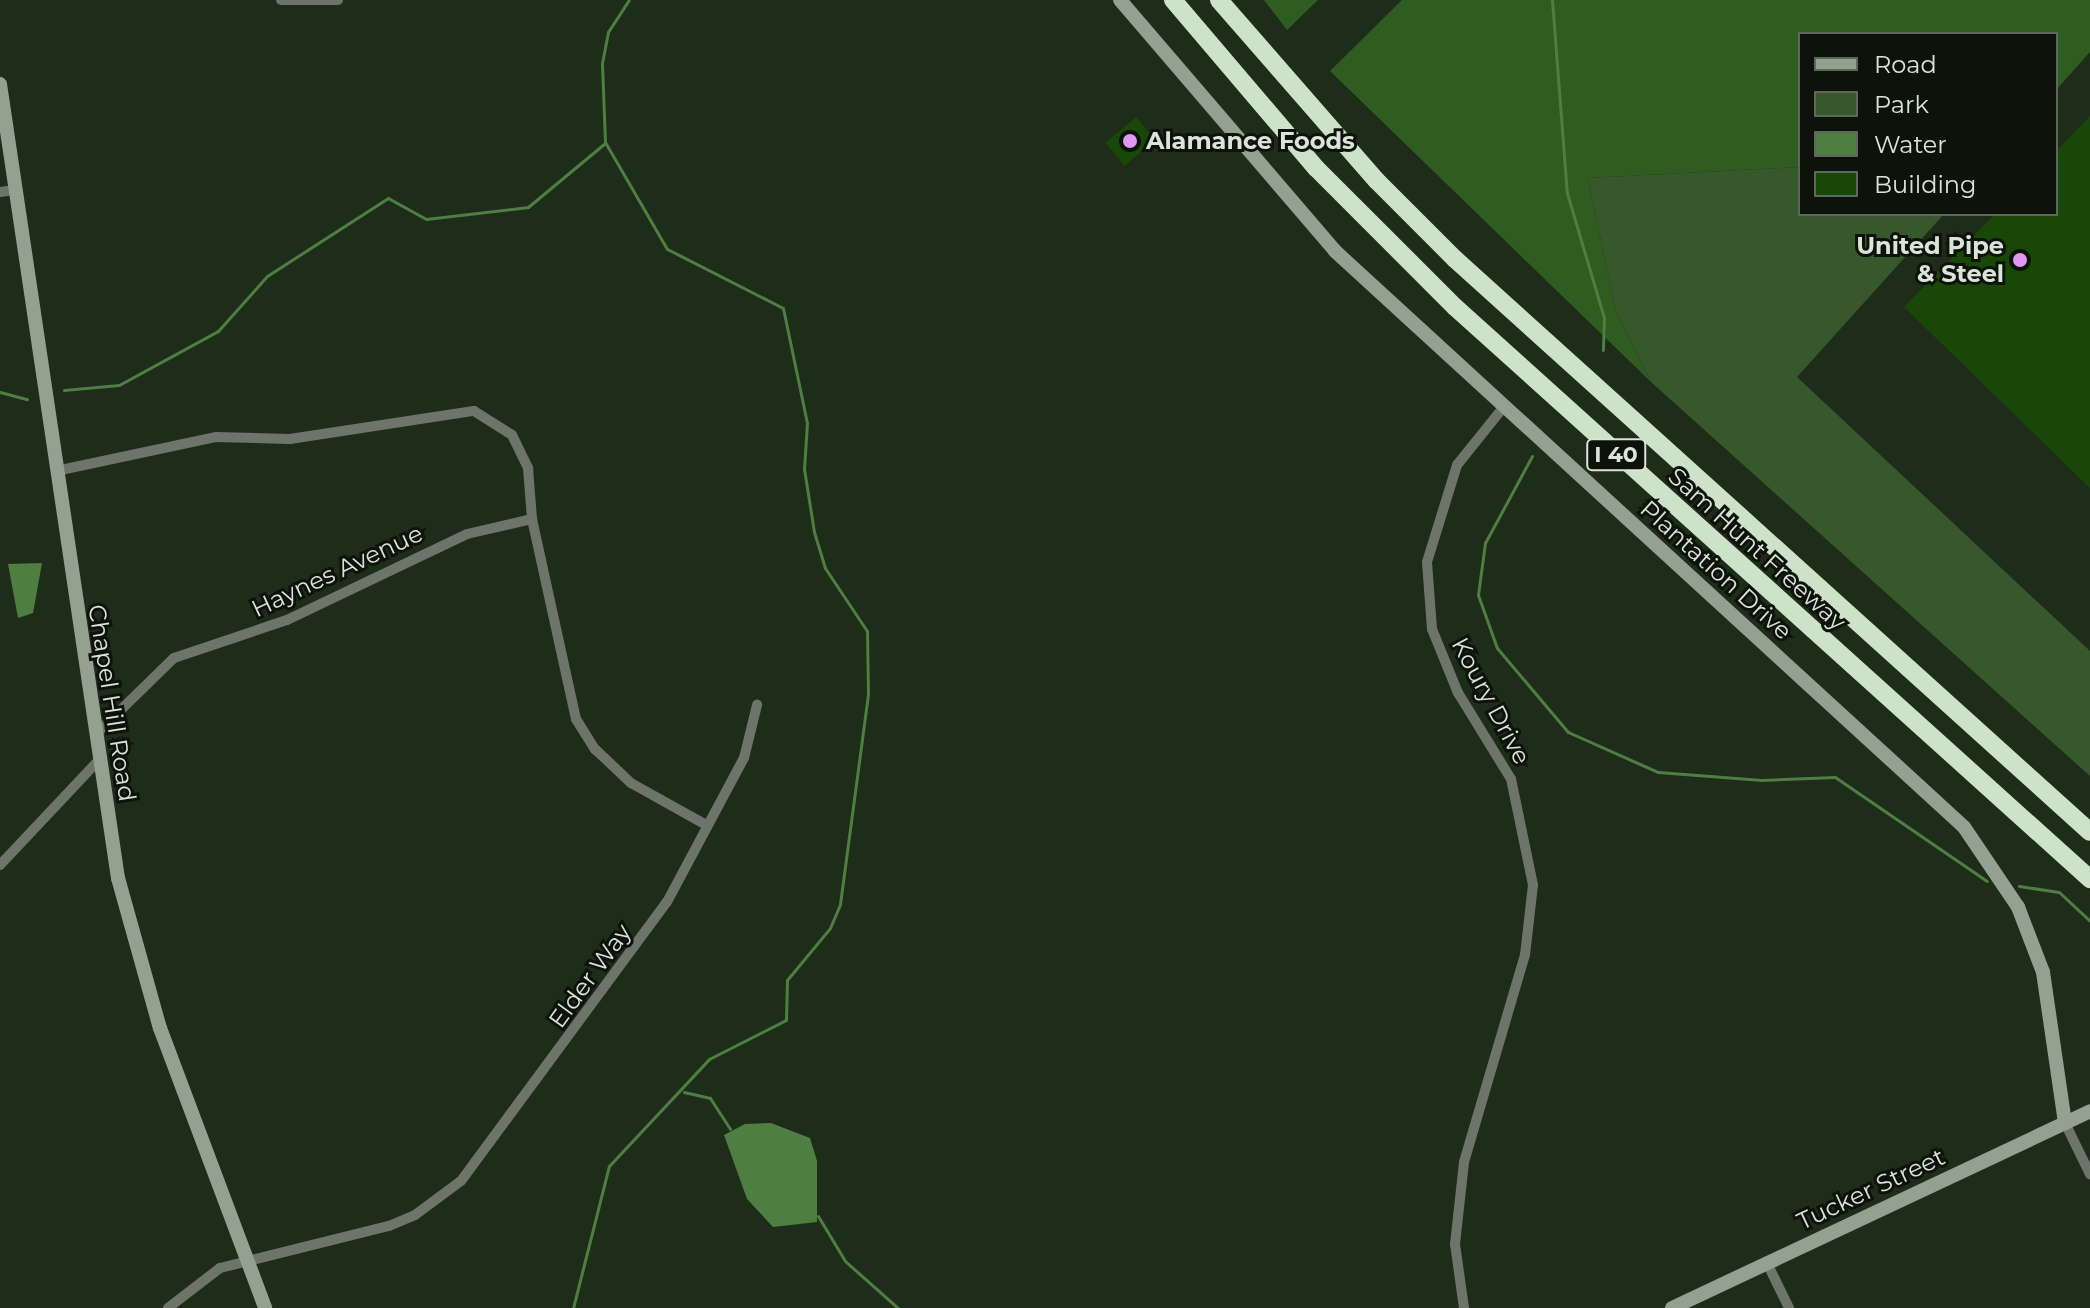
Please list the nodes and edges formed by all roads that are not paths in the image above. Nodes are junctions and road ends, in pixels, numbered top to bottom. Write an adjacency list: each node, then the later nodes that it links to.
1 (281, 0): 2 (street)
2 (305, 0): 3 (street)
3 (338, 0)
4 (1120, 0): 9 (street, Plantation Drive)
5 (1173, 0): 18 (highway, Sam Hunt Freeway / I 40)
6 (1219, 0): 16 (highway, Sam Hunt Freeway / I 40)
7 (0, 84): 8 (street, Chapel Hill Road)
8 (7, 191): 10 (street, Chapel Hill Road)
9 (1502, 409): 20 (street, Plantation Drive); 26 (street, Koury Drive)
10 (56, 471): 11 (street); 13 (street, Chapel Hill Road)
11 (532, 519): 13 (street, Haynes Avenue); 15 (street)
12 (757, 705): 15 (street, Elder Way)
13 (95, 735): 14 (street, Chapel Hill Road)
14 (98, 761): 17 (street); 22 (street, Chapel Hill Road)
15 (706, 825): 22 (street, Elder Way)
16 (2090, 832)
17 (0, 865)
18 (2090, 879)
19 (2090, 1111): 20 (street, Tucker Street)
20 (2065, 1123): 21 (street, Plantation Drive); 23 (street, Tucker Street)
21 (2090, 1174)
22 (245, 1258): 24 (street, Elder Way); 25 (street, Chapel Hill Road)
23 (1767, 1263): 27 (street, Tucker Street); 28 (street)
24 (168, 1308)
25 (265, 1308)
26 (1464, 1308)
27 (1672, 1308)
28 (1789, 1308)

